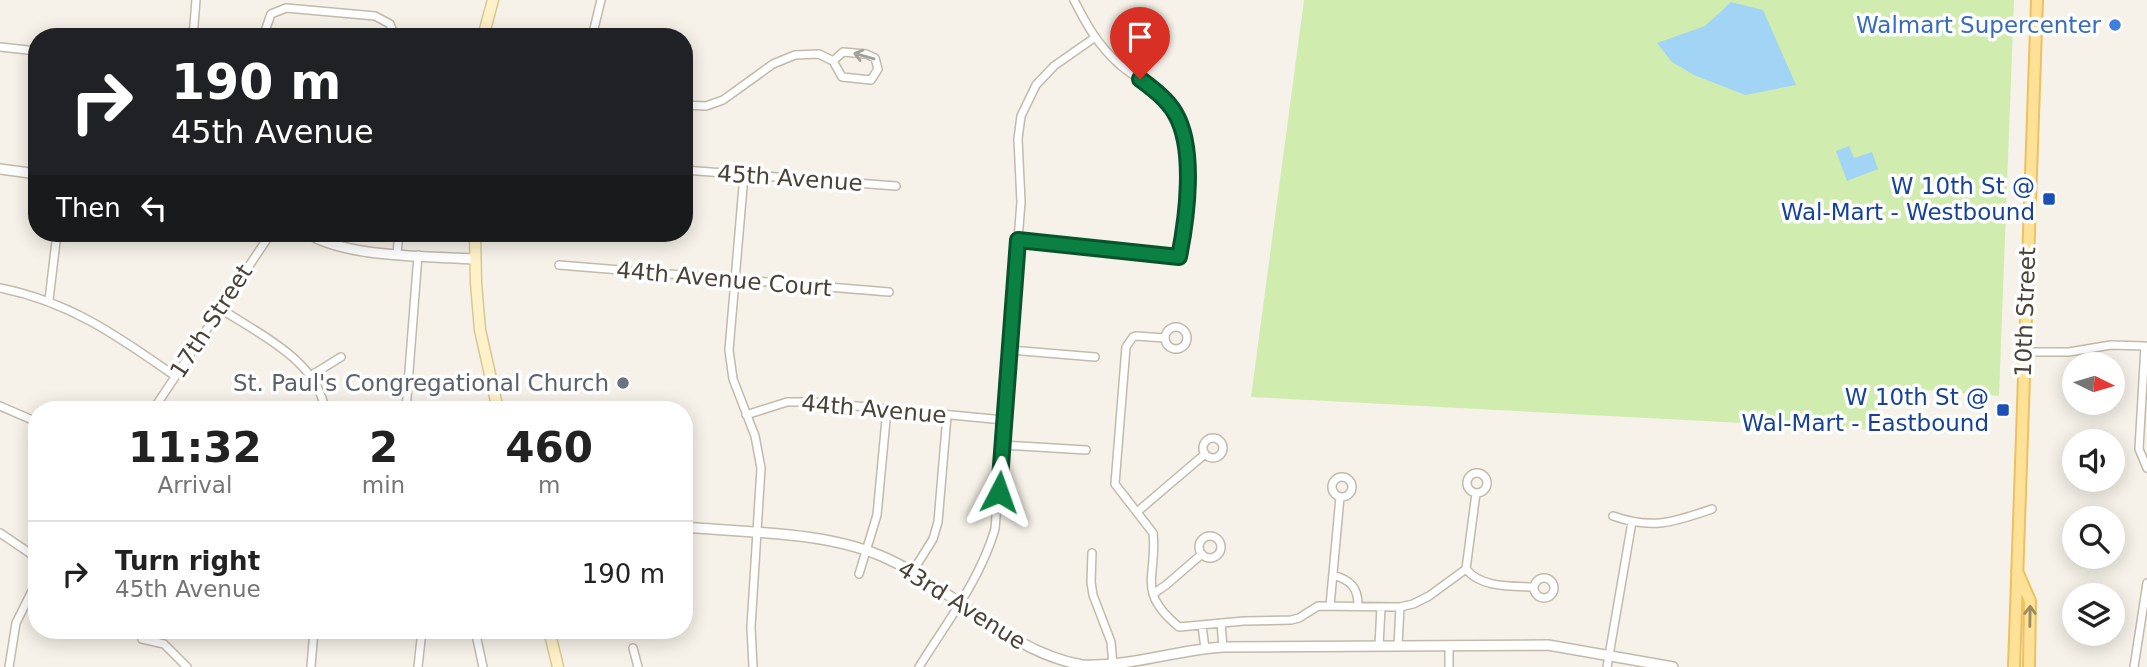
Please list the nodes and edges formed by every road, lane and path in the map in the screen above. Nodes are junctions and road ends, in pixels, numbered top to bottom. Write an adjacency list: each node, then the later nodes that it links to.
1 (196, 0): 6 (street)
2 (493, 0): 9 (main road)
3 (601, 0): 10 (street)
4 (1074, 0): 11 (street)
5 (2038, 0): 38 (main road, 10th Street)
6 (194, 28)
7 (266, 28): 8 (street)
8 (392, 28)
9 (485, 28)
10 (594, 28)
11 (1094, 38): 21 (street); 21 (street)
12 (0, 47): 13 (street)
13 (28, 50)
14 (833, 61): 14 (street, one-way to 14); 15 (street)
15 (693, 106)
16 (0, 170): 18 (street)
17 (693, 171): 19 (street, 45th Avenue)
18 (28, 173)
19 (744, 175): 20 (street, 45th Avenue); 31 (street)
20 (896, 186)
21 (1018, 240): 37 (street)
22 (56, 242): 34 (street)
23 (265, 242): 35 (street, 17th Street)
24 (325, 242): 27 (street)
25 (398, 242): 27 (street)
26 (475, 242): 29 (main road)
27 (397, 253): 28 (street)
28 (418, 255): 29 (street); 45 (street)
29 (475, 259): 46 (main road)
30 (559, 265): 31 (street, 44th Avenue Court)
31 (736, 279): 33 (street, 44th Avenue Court); 49 (street)
32 (0, 288): 34 (street)
33 (889, 292)
34 (49, 300): 42 (street)
35 (221, 309): 41 (street); 42 (street, 17th Street)
36 (1165, 338): 60 (street)
37 (1010, 350): 40 (street); 52 (street)
38 (2024, 352): 56 (street); 71 (main road, 10th Street)
39 (341, 357): 41 (street)
40 (1095, 357)
41 (312, 374): 44 (street)
42 (175, 376): 43 (street, 17th Street)
43 (159, 401)
44 (323, 401)
45 (407, 401)
46 (496, 401)
47 (0, 406): 51 (street)
48 (887, 409): 49 (street, 44th Avenue); 50 (street, 44th Avenue); 66 (street)
49 (746, 415): 65 (street)
50 (947, 416): 52 (street, 44th Avenue); 72 (street)
51 (28, 418)
52 (1004, 420): 53 (street)
53 (1002, 445): 54 (street); 79 (street)
54 (1086, 450)
55 (1205, 454): 60 (street)
56 (2147, 468)
57 (1476, 494): 70 (street)
58 (1340, 497): 74 (street)
59 (1712, 509): 62 (street)
60 (1138, 512): 77 (street)
61 (1614, 516): 62 (street)
62 (1632, 522): 97 (street)
63 (693, 528): 65 (street, 43rd Avenue)
64 (0, 533): 67 (street)
65 (758, 533): 66 (street, 43rd Avenue); 105 (street)
66 (866, 550): 72 (street, 43rd Avenue); 73 (street)
67 (28, 552)
68 (1092, 553): 107 (street)
69 (1202, 554): 77 (street)
70 (1466, 569): 76 (street); 83 (street)
71 (2016, 569): 111 (main road, 10th Street); 112 (main road, one-way to 71)
72 (913, 571): 79 (street, 43rd Avenue)
73 (859, 573)
74 (1333, 575): 80 (street); 81 (street)
75 (2147, 583): 113 (street)
76 (1534, 587)
77 (1153, 594): 85 (street)
78 (28, 599): 98 (street)
79 (960, 604): 106 (street); 107 (street, 43rd Avenue)
80 (1359, 605): 81 (street); 82 (street)
81 (1330, 606): 84 (street)
82 (1381, 607): 83 (street); 91 (street)
83 (1400, 607): 92 (street)
84 (1222, 623): 85 (street); 94 (street)
85 (1202, 626): 96 (street)
86 (142, 639): 99 (street)
87 (314, 639): 100 (street)
88 (421, 639): 101 (street)
89 (477, 639): 102 (street)
90 (552, 639): 103 (main road)
91 (1379, 646): 92 (street, 43rd Avenue); 94 (street, 43rd Avenue)
92 (1398, 646): 93 (street, 43rd Avenue)
93 (1449, 646): 97 (street, 43rd Avenue); 108 (street)
94 (1223, 647): 96 (street, 43rd Avenue)
95 (633, 648): 104 (street)
96 (1205, 648): 107 (street, 43rd Avenue)
97 (1609, 656): 109 (street); 110 (street, 43rd Avenue)
98 (9, 667)
99 (187, 667)
100 (312, 667)
101 (418, 667)
102 (483, 667)
103 (558, 667)
104 (638, 667)
105 (753, 667)
106 (919, 667)
107 (1114, 667)
108 (1448, 667)
109 (1607, 667)
110 (1673, 667)
111 (2014, 667)
112 (2029, 667)
113 (2134, 667)

